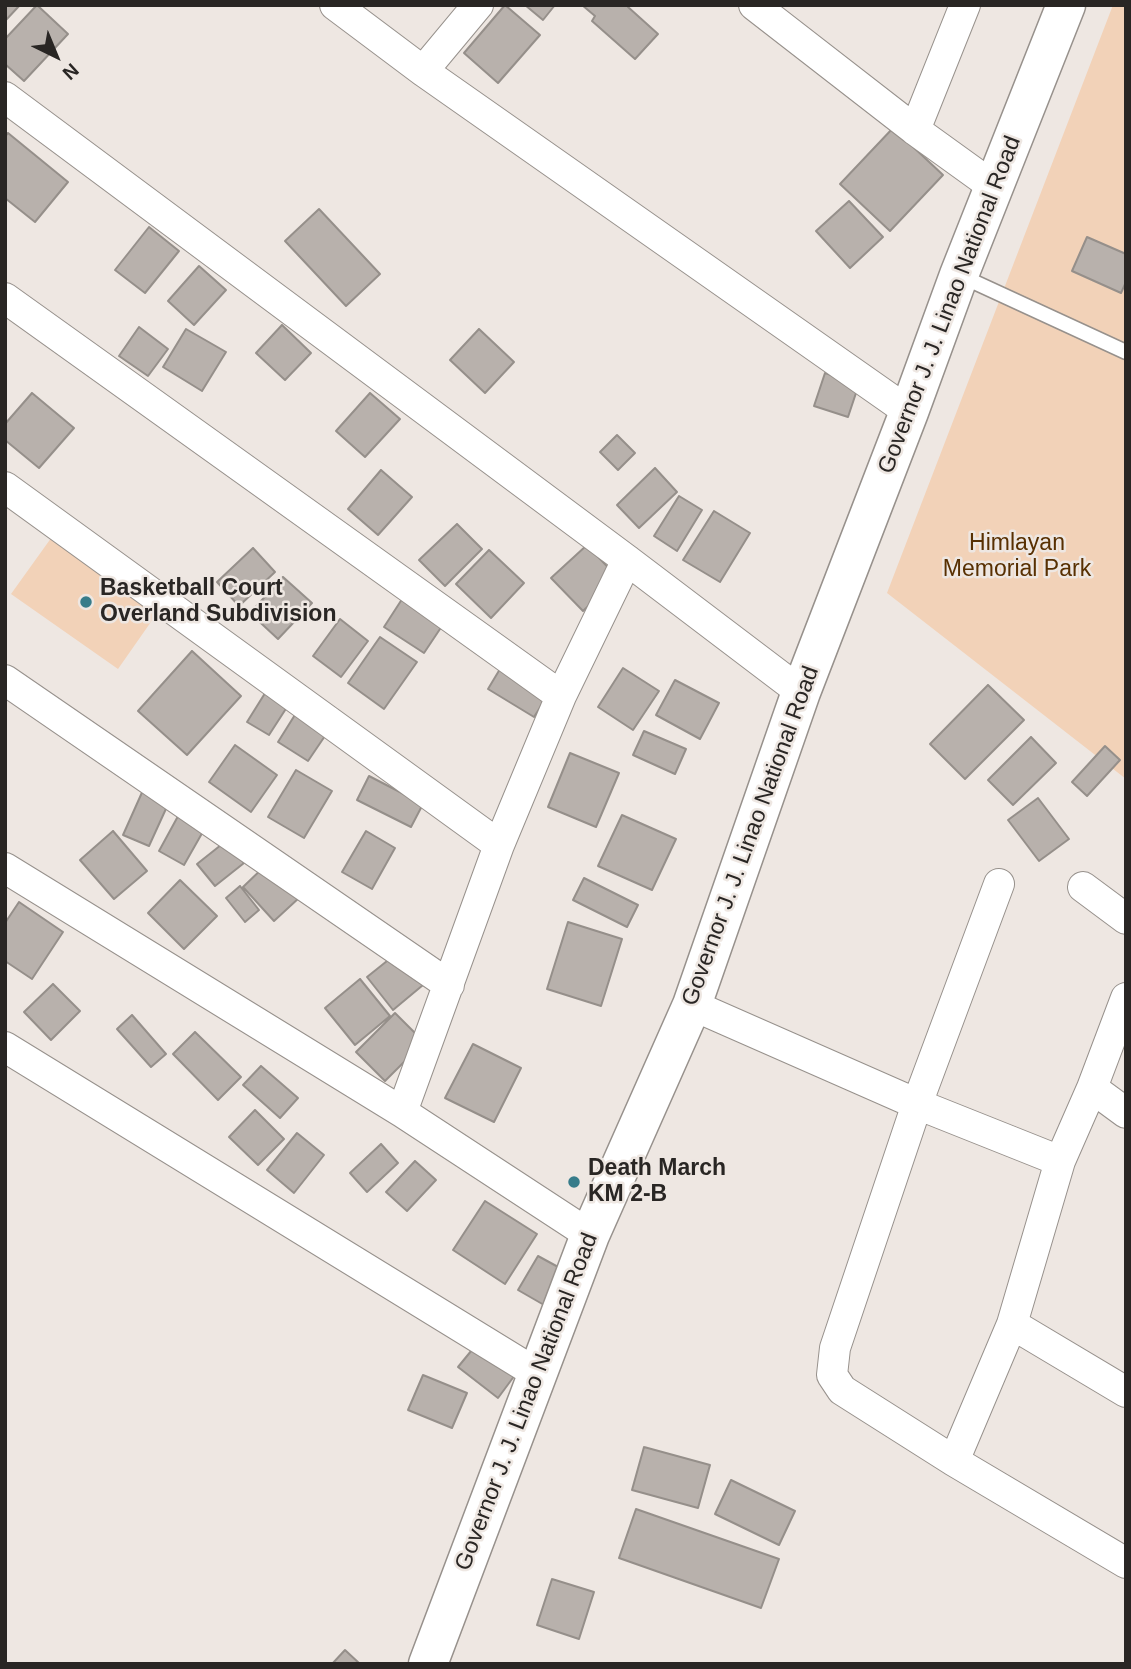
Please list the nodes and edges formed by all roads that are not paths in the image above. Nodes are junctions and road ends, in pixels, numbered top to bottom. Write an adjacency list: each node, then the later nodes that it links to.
1 (335, 5): 6 (street)
2 (478, 5): 6 (street)
3 (754, 5): 8 (street)
4 (965, 5): 8 (street)
5 (1066, 5): 9 (main road, Governor J. J. Linao National Road)
6 (423, 71): 13 (street)
7 (5, 97): 15 (street)
8 (915, 130): 9 (street)
9 (994, 187): 10 (main road, Governor J. J. Linao National Road)
10 (958, 275): 12 (lane); 13 (main road, Governor J. J. Linao National Road)
11 (5, 298): 18 (street)
12 (1126, 352)
13 (909, 412): 17 (main road, Governor J. J. Linao National Road)
14 (5, 487): 19 (street)
15 (627, 560): 17 (street); 18 (street)
16 (5, 680): 24 (street)
17 (800, 692): 26 (main road, Governor J. J. Linao National Road)
18 (561, 696): 19 (street)
19 (499, 845): 24 (street)
20 (5, 868): 30 (street)
21 (999, 884): 29 (street)
22 (1083, 887): 23 (street)
23 (1126, 919)
24 (449, 985): 30 (street)
25 (1126, 998): 28 (street)
26 (692, 1005): 29 (street); 33 (main road, Governor J. J. Linao National Road)
27 (5, 1046): 35 (street)
28 (1092, 1088): 31 (street); 32 (street)
29 (917, 1104): 32 (street); 37 (street)
30 (402, 1112): 33 (street)
31 (1126, 1113)
32 (1060, 1161): 34 (street)
33 (590, 1235): 35 (main road, Governor J. J. Linao National Road)
34 (1012, 1324): 36 (street); 37 (street)
35 (536, 1373): 39 (main road, Governor J. J. Linao National Road)
36 (1126, 1392)
37 (954, 1461): 38 (street)
38 (1126, 1563)
39 (428, 1664)

